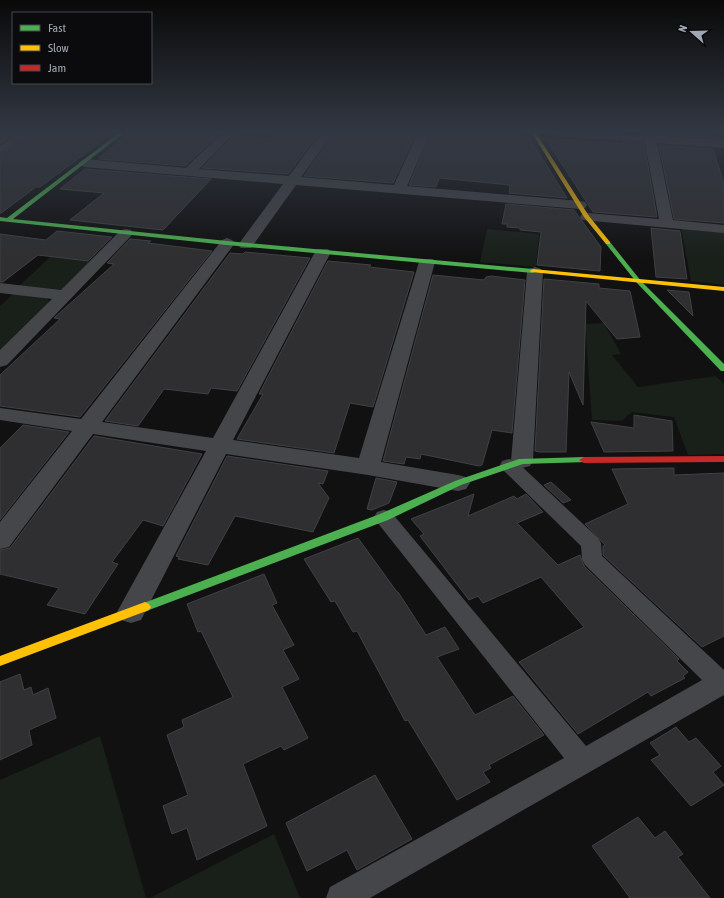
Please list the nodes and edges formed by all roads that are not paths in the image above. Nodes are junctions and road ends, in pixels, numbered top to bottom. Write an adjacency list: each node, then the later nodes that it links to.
1 (67, 175): 10 (street)
2 (222, 175): 7 (street)
3 (296, 175): 7 (street)
4 (406, 175): 8 (street)
5 (560, 175): 9 (street)
6 (657, 175): 11 (street)
7 (292, 181): 8 (street); 14 (street)
8 (399, 190): 9 (street)
9 (583, 211): 11 (street); 18 (street)
10 (5, 219): 13 (street)
11 (667, 224): 12 (street)
12 (724, 229)
13 (126, 233): 14 (street); 21 (street)
14 (236, 244): 15 (street); 25 (street)
15 (323, 252): 16 (street); 26 (street)
16 (426, 262): 17 (street); 29 (street)
17 (535, 272): 18 (street); 28 (street)
18 (639, 282): 20 (street); 23 (street)
19 (0, 288): 21 (street)
20 (724, 290)
21 (64, 295): 22 (street)
22 (0, 361)
23 (724, 369)
24 (0, 414): 25 (street)
25 (86, 426): 26 (street); 32 (street)
26 (219, 446): 29 (street); 33 (street)
27 (724, 459): 28 (street)
28 (516, 463): 30 (street); 35 (lane)
29 (368, 467): 30 (street)
30 (458, 483): 31 (street)
31 (384, 517): 33 (street); 36 (lane)
32 (0, 540)
33 (131, 612): 34 (street)
34 (0, 661)
35 (723, 684): 36 (lane)
36 (583, 762): 37 (lane)
37 (341, 898)

